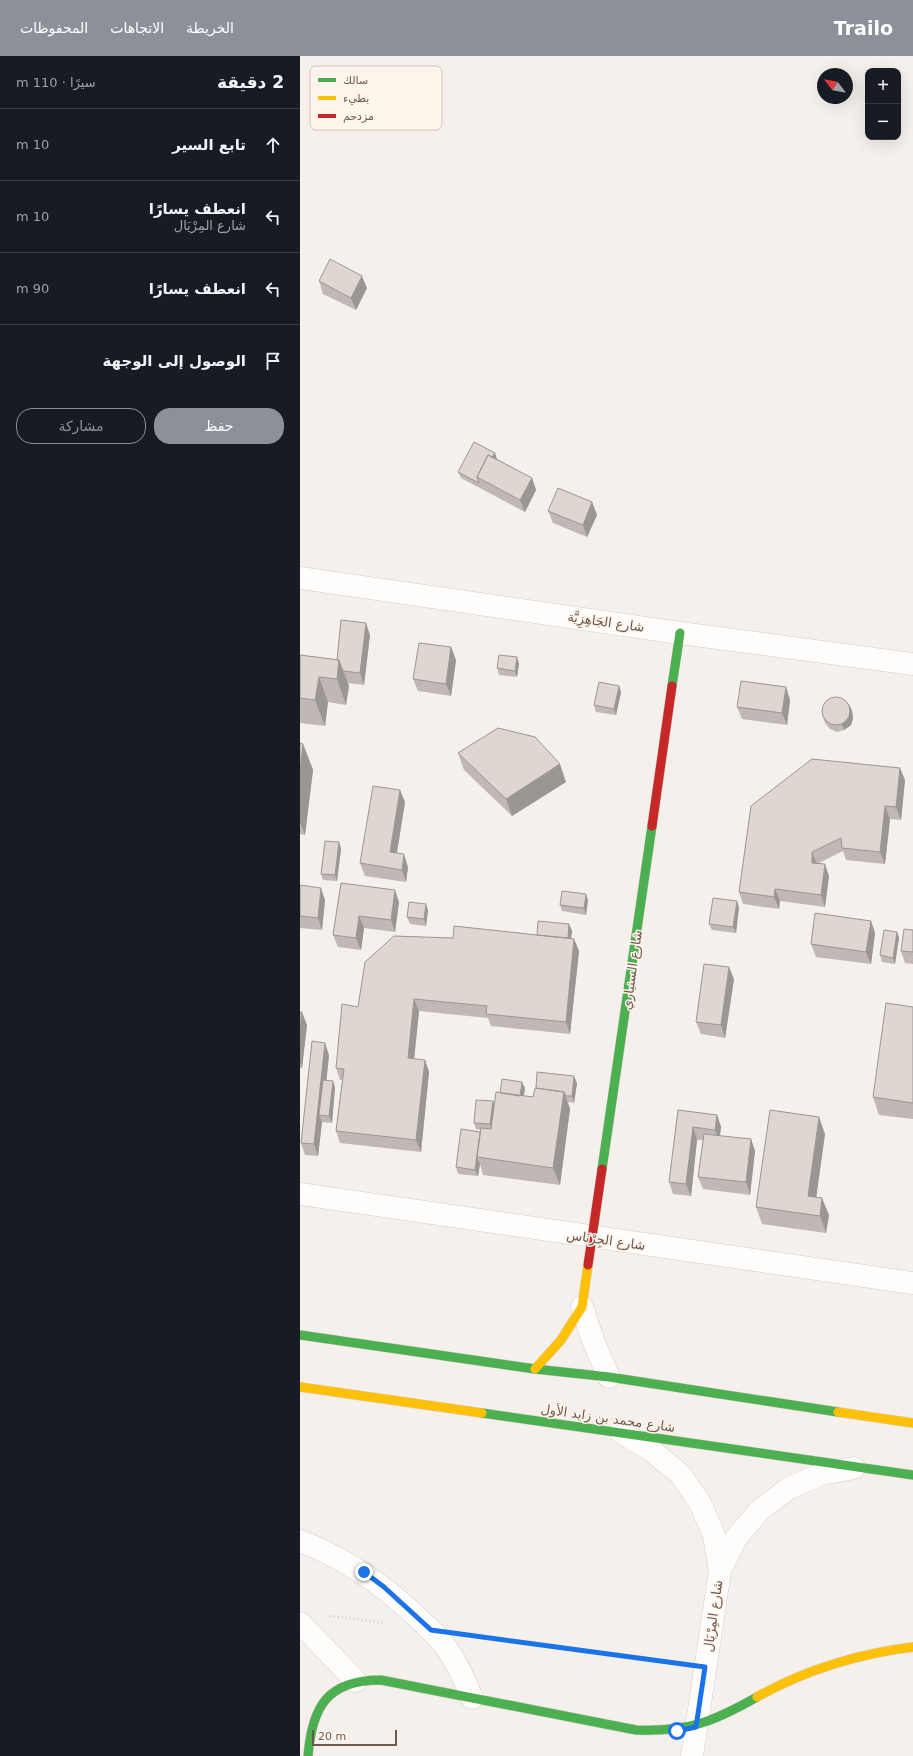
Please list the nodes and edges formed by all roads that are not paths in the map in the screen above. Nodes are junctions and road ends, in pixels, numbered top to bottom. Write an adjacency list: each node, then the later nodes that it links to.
1 (300, 578): 2 (street, شارع الجَاهِزِيَّة)
2 (680, 633): 3 (street, شارع الجَاهِزِيَّة); 5 (street, شارع السنياري)
3 (913, 664)
4 (300, 1194): 5 (street, شارع الجِرْنَاس)
5 (594, 1238): 6 (street, شارع الجِرْنَاس); 7 (street, شارع السنياري)
6 (913, 1283)
7 (582, 1307): 9 (street, شارع السنياري); 10 (street, شارع السنياري)
8 (300, 1335): 9 (street)
9 (535, 1368): 10 (street)
10 (609, 1377): 12 (street)
11 (300, 1386): 13 (street, شارع محمد بن زايد الأول)
12 (913, 1423)
13 (621, 1432): 14 (street, شارع محمد بن زايد الأول); 17 (street, شارع المِرْيَال)
14 (858, 1467): 15 (street, شارع محمد بن زايد الأول); 17 (street, شارع المِرْيَال)
15 (913, 1475)
16 (300, 1541): 21 (street)
17 (720, 1571): 22 (street, شارع المِرْيَال)
18 (300, 1623): 20 (street)
19 (913, 1648): 22 (street)
20 (356, 1681): 21 (street); 23 (street)
21 (472, 1698): 22 (street)
22 (696, 1727): 24 (street, شارع المِرْيَال)
23 (308, 1756)
24 (692, 1756)

